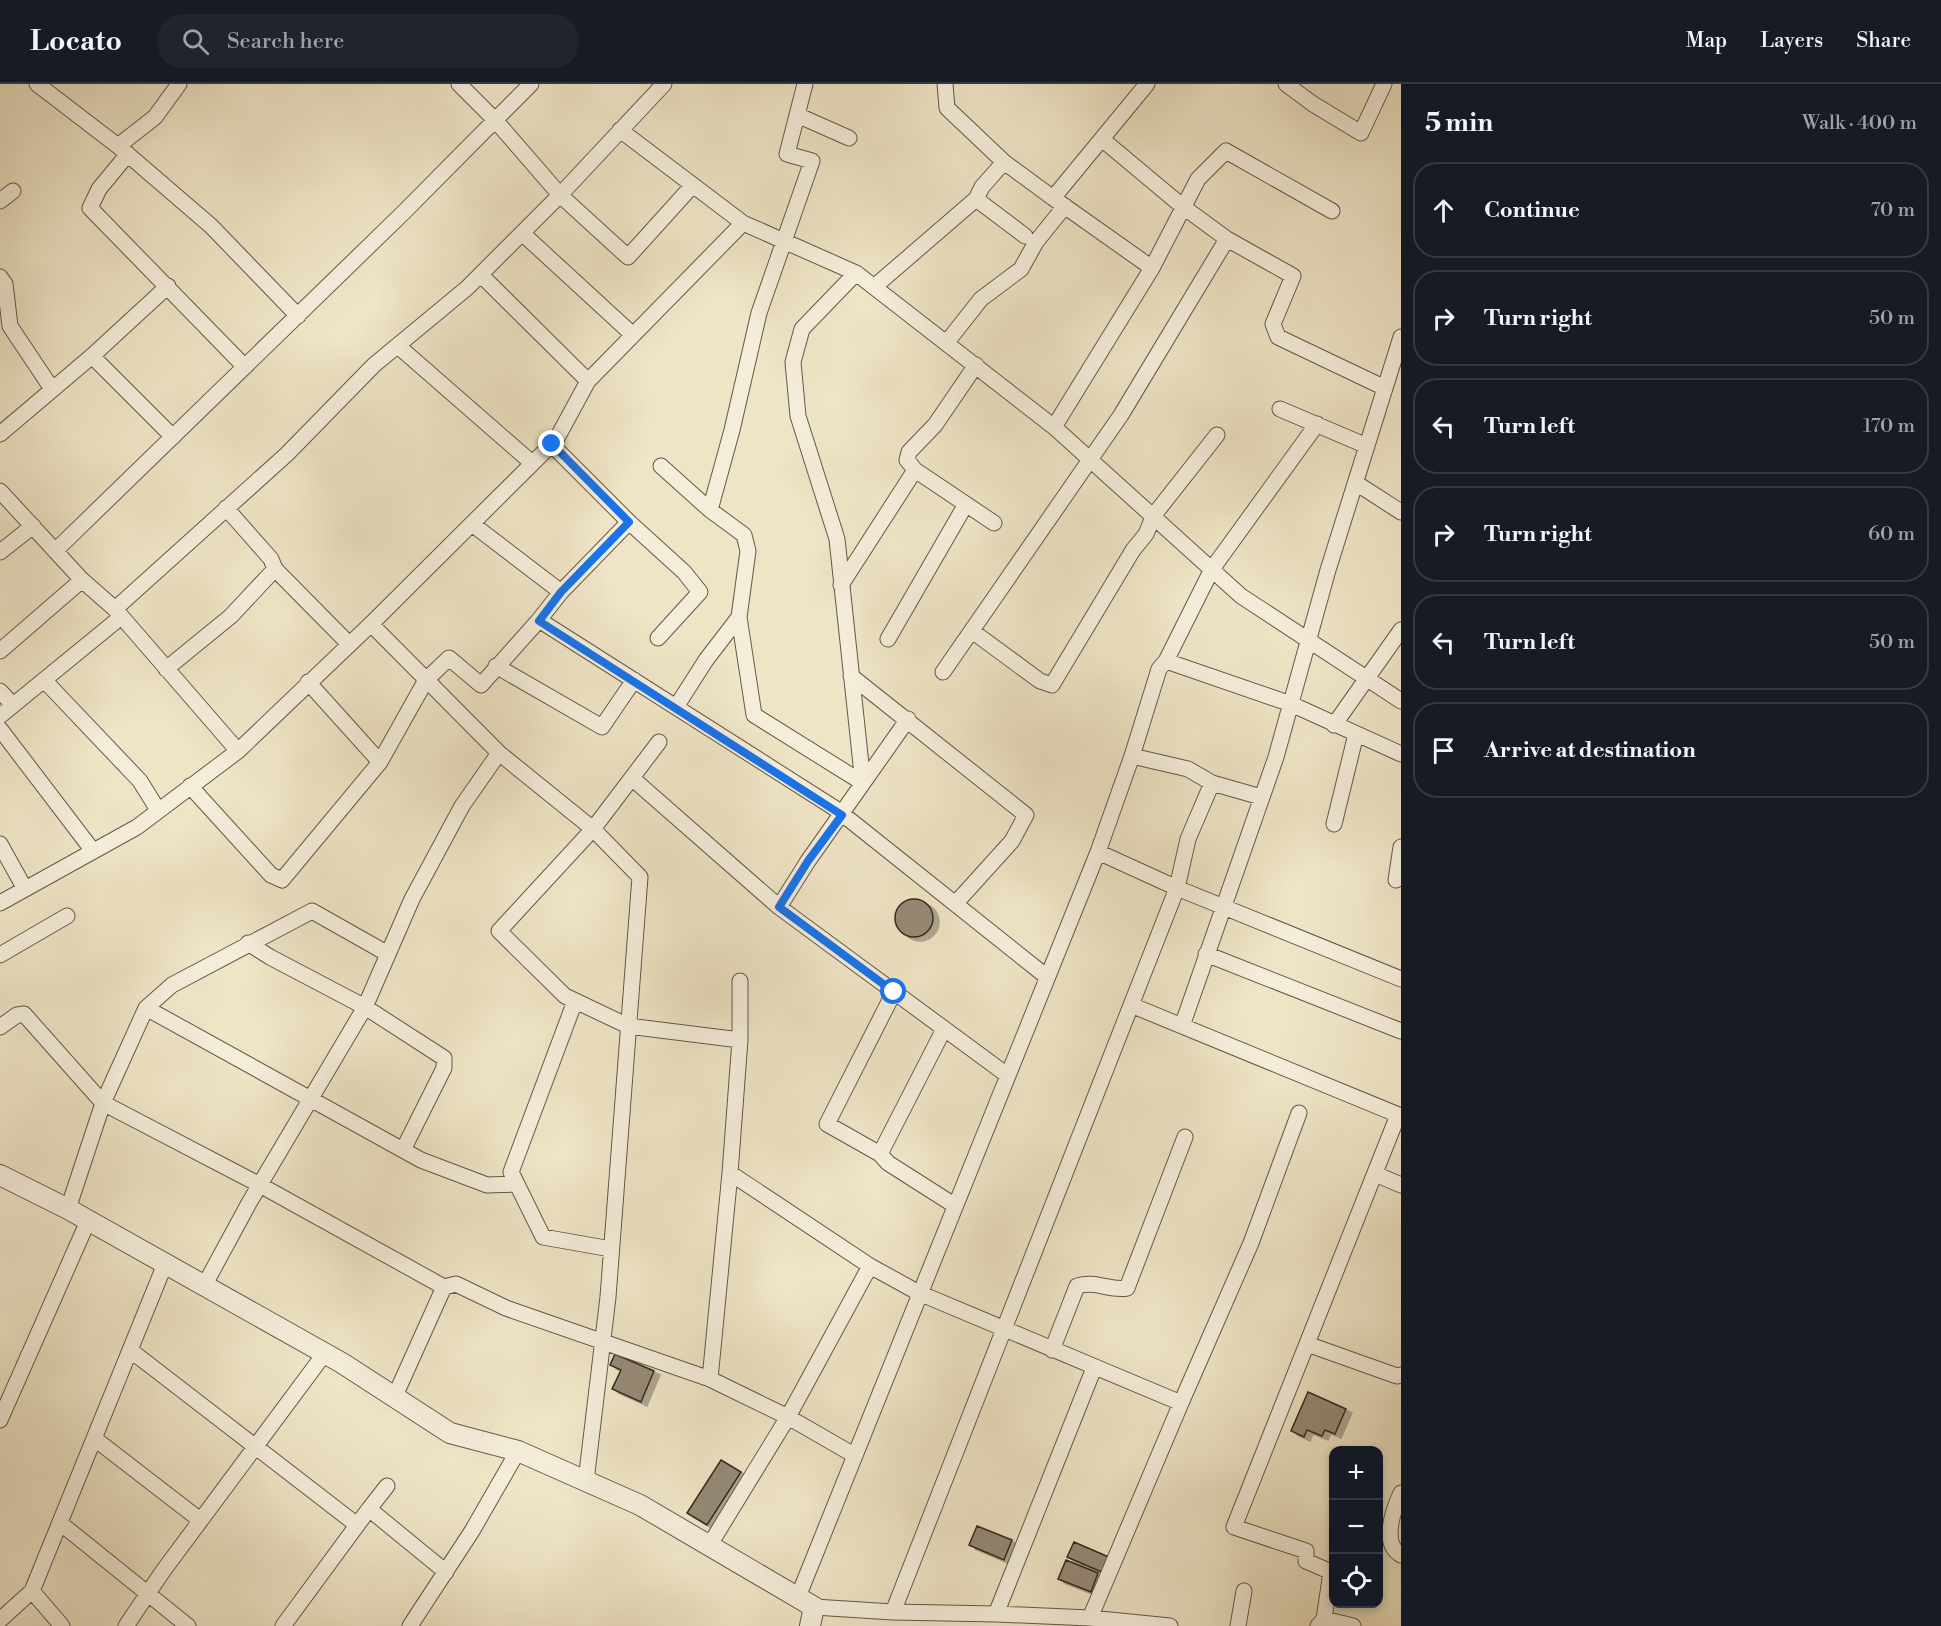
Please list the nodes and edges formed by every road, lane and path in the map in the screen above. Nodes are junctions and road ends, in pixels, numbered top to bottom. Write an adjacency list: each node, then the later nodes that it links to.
1 (37, 84): 16 (street)
2 (178, 84): 16 (street)
3 (459, 84): 12 (street)
4 (531, 84): 12 (street)
5 (664, 84): 13 (street)
6 (805, 84): 11 (street)
7 (945, 84): 17 (street)
8 (1147, 84): 15 (street)
9 (1286, 84): 10 (street)
10 (1384, 84)
11 (797, 115): 14 (street); 30 (street)
12 (495, 120): 20 (street); 37 (street)
13 (620, 130): 18 (street); 20 (street)
14 (849, 138)
15 (1103, 140): 23 (street); 24 (street)
16 (123, 150): 35 (street); 37 (street)
17 (1004, 162): 21 (street); 23 (street)
18 (693, 185): 20 (street); 26 (street)
19 (13, 191): 22 (street)
20 (560, 195): 27 (street)
21 (976, 199): 28 (street); 36 (street)
22 (0, 201)
23 (1059, 202): 31 (street); 40 (street)
24 (1182, 206): 25 (street); 29 (street); 31 (street)
25 (1332, 211)
26 (742, 223): 30 (street); 38 (street)
27 (522, 233): 33 (street); 38 (street)
28 (1025, 236)
29 (1227, 239): 47 (street); 57 (street)
30 (783, 240): 32 (street); 65 (street)
31 (1152, 268): 51 (street)
32 (856, 273): 36 (street); 77 (street)
33 (481, 274): 41 (street); 46 (street)
34 (0, 277): 48 (street)
35 (168, 286): 42 (street); 45 (street)
36 (874, 287): 40 (street)
37 (298, 315): 45 (street)
38 (633, 335): 46 (street)
39 (1401, 337): 43 (street)
40 (947, 342): 44 (street)
41 (398, 346): 58 (street); 64 (street)
42 (92, 356): 48 (street); 54 (street)
43 (1398, 358): 47 (street)
44 (976, 365): 51 (street); 60 (street)
45 (245, 367): 54 (street)
46 (588, 381): 55 (street)
47 (1385, 388): 56 (street)
48 (52, 389): 52 (street)
49 (1280, 409): 50 (street)
50 (1317, 424): 56 (street); 74 (street)
51 (1054, 427): 57 (street)
52 (0, 434)
53 (1217, 435): 67 (street)
54 (173, 437): 72 (street)
55 (552, 444): 58 (street); 68 (street)
56 (1367, 446): 61 (street)
57 (1090, 459): 67 (street); 84 (street)
58 (532, 463): 70 (street)
59 (661, 466): 65 (street)
60 (915, 470): 63 (street); 77 (street)
61 (1356, 483): 66 (street); 87 (street)
62 (0, 491): 71 (street)
63 (966, 504): 69 (street); 86 (street)
64 (226, 508): 75 (street); 79 (street)
65 (710, 510): 80 (street)
66 (1401, 512)
67 (1154, 515): 74 (street); 84 (street)
68 (629, 522): 78 (street); 85 (street)
69 (994, 523)
70 (472, 524): 78 (street); 82 (street)
71 (33, 526): 72 (street); 73 (street)
72 (56, 551): 76 (street)
73 (0, 552)
74 (1212, 569): 87 (street); 90 (street)
75 (275, 570): 88 (street); 92 (street)
76 (82, 580): 79 (street); 89 (street)
77 (841, 585): 94 (street)
78 (561, 592): 81 (street)
79 (118, 613): 92 (street); 98 (street)
80 (739, 617): 104 (street); 117 (street)
81 (539, 621): 91 (street); 97 (street)
82 (371, 624): 88 (street); 96 (street)
83 (1401, 630): 95 (street)
84 (972, 631): 93 (street)
85 (658, 638)
86 (888, 639)
87 (1309, 640): 95 (street); 102 (street)
88 (349, 645): 99 (street)
89 (0, 651)
90 (1166, 661): 102 (street); 114 (street)
91 (496, 666): 96 (street); 97 (street)
92 (166, 669): 111 (street)
93 (943, 672)
94 (851, 676): 106 (street); 117 (street)
95 (1366, 678): 101 (street); 107 (street)
96 (426, 680): 112 (street); 115 (street)
97 (634, 680): 104 (street)
98 (45, 681): 103 (street); 121 (street)
99 (308, 682): 111 (street); 115 (street)
100 (0, 690): 103 (street)
101 (1401, 702)
102 (1290, 704): 107 (street); 120 (street)
103 (13, 705): 105 (street)
104 (676, 707): 122 (street)
105 (0, 716)
106 (908, 719): 117 (street); 133 (street)
107 (1334, 725): 109 (street)
108 (0, 729): 127 (street)
109 (1356, 734): 113 (street); 123 (street)
110 (659, 742): 116 (street)
111 (238, 751): 119 (street)
112 (499, 753): 124 (street); 138 (street)
113 (1401, 754)
114 (1132, 756): 118 (street); 128 (street)
115 (380, 762): 119 (street)
116 (633, 778): 124 (street); 135 (street)
117 (863, 783): 122 (street)
118 (1212, 783): 120 (street); 130 (street)
119 (190, 786): 121 (street)
120 (1261, 797): 134 (street)
121 (158, 810): 127 (street)
122 (842, 815): 133 (street); 135 (street)
123 (1334, 824)
124 (593, 830): 145 (street); 149 (street)
125 (0, 844): 131 (street)
126 (1401, 847): 129 (street)
127 (93, 850): 131 (street)
128 (1098, 852): 130 (street); 141 (street)
129 (1396, 880)
130 (1177, 888): 134 (street); 146 (street)
131 (25, 889): 132 (street)
132 (0, 903)
133 (955, 904): 141 (street)
134 (1222, 906): 139 (street); 142 (street)
135 (779, 907): 144 (street)
136 (67, 916): 140 (street)
137 (248, 942): 138 (street); 147 (street); 148 (street)
138 (388, 954): 147 (street)
139 (1206, 954): 150 (street); 153 (street)
140 (0, 955)
141 (1047, 977): 155 (street)
142 (1401, 979)
143 (740, 981): 154 (street)
144 (894, 992): 152 (street); 162 (street)
145 (575, 1001): 149 (street); 166 (street)
146 (1131, 1005): 150 (street); 178 (street)
147 (365, 1007): 156 (street); 161 (street)
148 (146, 1008): 156 (street); 157 (street)
149 (628, 1026): 154 (street); 172 (street)
150 (1182, 1026): 159 (street)
151 (0, 1027): 157 (street)
152 (945, 1029): 155 (street); 162 (street)
153 (1401, 1031)
154 (740, 1040): 163 (street)
155 (1007, 1075): 169 (street)
156 (314, 1099): 161 (street); 167 (street)
157 (103, 1103): 167 (street); 170 (street)
158 (1299, 1113): 188 (street)
159 (1400, 1115): 164 (street)
160 (1185, 1137): 182 (street)
161 (403, 1150): 166 (street)
162 (880, 1154): 169 (street)
163 (730, 1173): 174 (street); 186 (street)
164 (1375, 1174): 168 (street); 180 (street)
165 (0, 1176): 170 (street)
166 (517, 1184): 172 (street)
167 (260, 1185): 175 (street); 176 (street)
168 (1401, 1185)
169 (954, 1205): 177 (street)
170 (68, 1209): 171 (street)
171 (88, 1221): 173 (street); 190 (street)
172 (611, 1249): 179 (street)
173 (165, 1264): 175 (street); 181 (street)
174 (870, 1266): 177 (street); 189 (street)
175 (204, 1286): 183 (street)
176 (444, 1287): 179 (street); 187 (street)
177 (919, 1293): 178 (street); 194 (street)
178 (1002, 1329): 182 (street); 209 (street)
179 (602, 1344): 186 (street); 195 (street)
180 (1307, 1344): 185 (street); 213 (street)
181 (130, 1350): 191 (street); 192 (street)
182 (1052, 1350): 184 (street)
183 (325, 1353): 187 (street); 192 (street)
184 (1094, 1368): 188 (street); 210 (street)
185 (1401, 1375)
186 (710, 1379): 189 (street)
187 (395, 1396): 193 (street)
188 (1181, 1403): 211 (street)
189 (788, 1417): 194 (street); 202 (street)
190 (0, 1420)
191 (95, 1439): 199 (street); 200 (street)
192 (257, 1445): 199 (street); 201 (street)
193 (518, 1451): 195 (street); 204 (street)
194 (854, 1455): 208 (street)
195 (586, 1481): 202 (street)
196 (387, 1486): 198 (street)
197 (1401, 1493): 203 (street)
198 (369, 1509): 201 (street); 204 (street)
199 (200, 1520): 207 (street)
200 (60, 1523): 205 (street); 207 (street)
201 (357, 1525): 217 (street)
202 (709, 1546): 208 (street)
203 (1401, 1555)
204 (446, 1572): 218 (street)
205 (32, 1591): 212 (street); 214 (street)
206 (1245, 1591): 220 (street)
207 (148, 1592): 215 (street); 216 (street)
208 (807, 1610): 209 (street)
209 (892, 1612): 210 (street)
210 (996, 1614): 211 (street)
211 (1090, 1618): 219 (street)
212 (0, 1620)
213 (1321, 1623): 221 (street)
214 (62, 1626)
215 (126, 1626)
216 (188, 1626)
217 (283, 1626)
218 (410, 1626)
219 (1170, 1626)
220 (1238, 1626)
221 (1353, 1626)

